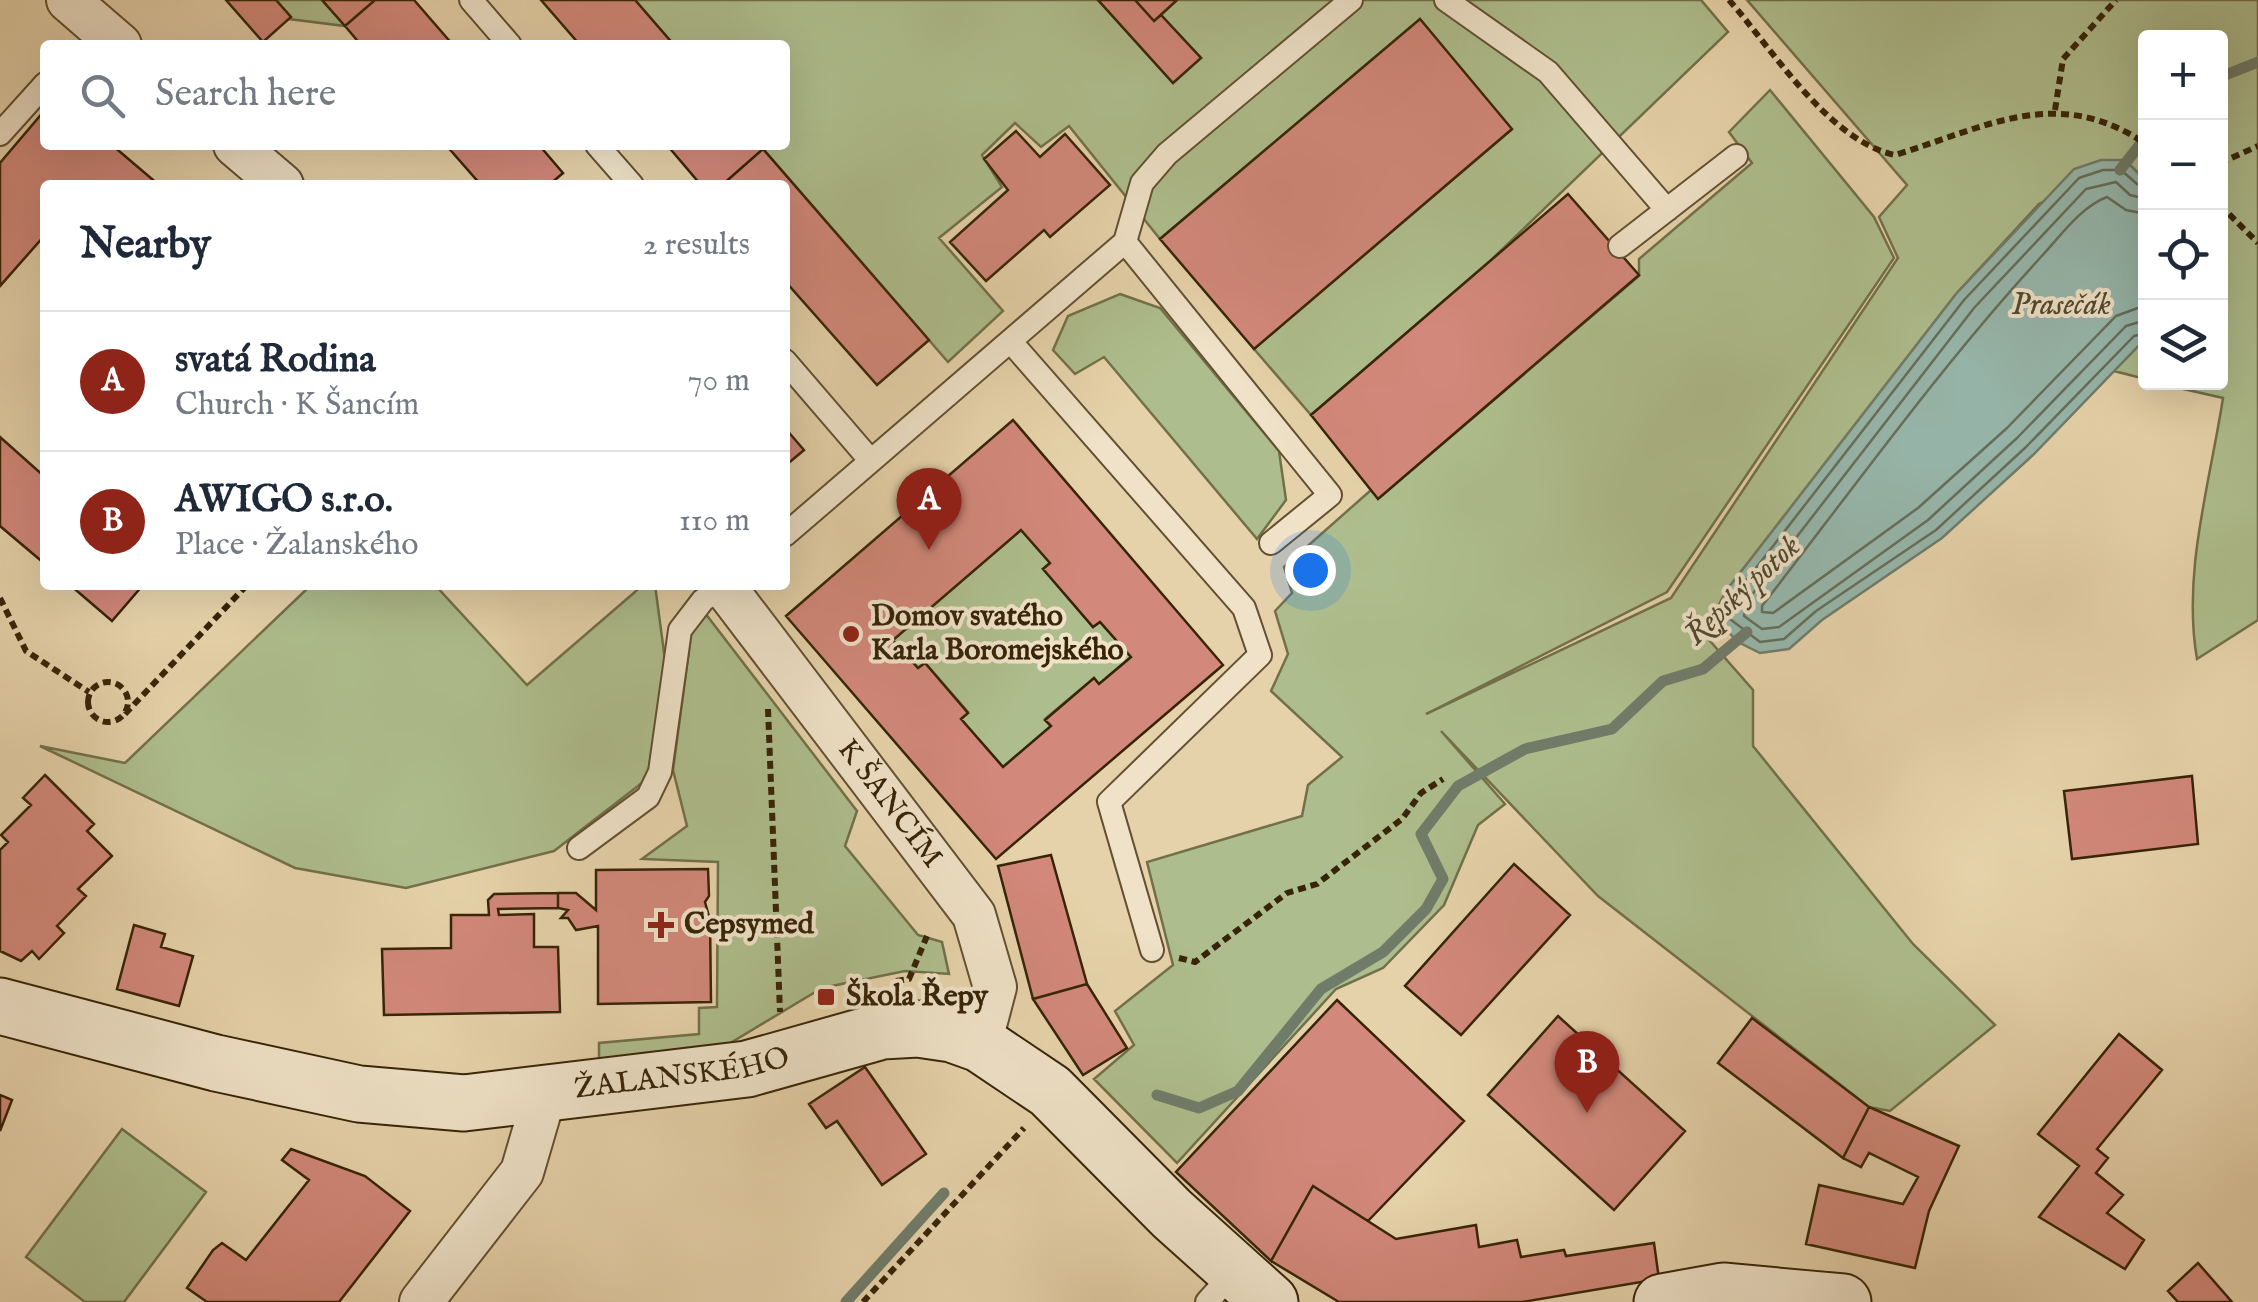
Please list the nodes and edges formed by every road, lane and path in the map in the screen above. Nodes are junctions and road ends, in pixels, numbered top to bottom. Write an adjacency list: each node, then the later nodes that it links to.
1 (68, 0): 7 (street)
2 (471, 0): 8 (lane)
3 (1351, 0): 22 (lane)
4 (1446, 0): 20 (lane)
5 (1729, 0): 10 (path)
6 (2116, 0): 10 (path)
7 (114, 40)
8 (506, 40)
9 (40, 90): 11 (lane)
10 (2055, 110): 12 (path)
11 (0, 134)
12 (2138, 139)
13 (2258, 146): 17 (path)
14 (242, 150): 18 (street)
15 (601, 150): 19 (lane)
16 (1736, 156): 20 (lane)
17 (2228, 159)
18 (276, 180)
19 (628, 180)
20 (1667, 210): 24 (lane)
21 (2225, 210): 23 (path)
22 (1125, 242): 25 (lane); 29 (lane)
23 (2258, 243)
24 (1620, 246)
25 (1010, 342): 27 (lane); 40 (lane)
26 (790, 367): 27 (lane)
27 (872, 461): 28 (lane)
28 (790, 531)
29 (1271, 543)
30 (242, 590): 36 (path)
31 (719, 590): 38 (lane)
32 (728, 590): 44 (street, K ŠANCÍM)
33 (0, 598): 34 (path)
34 (88, 692): 36 (path); 36 (path)
35 (768, 703): 43 (path)
36 (125, 714)
37 (1444, 779): 40 (path)
38 (580, 848)
39 (928, 936): 41 (path)
40 (1152, 950)
41 (909, 978)
42 (0, 1006): 45 (street, ŽALANSKÉHO)
43 (780, 1021)
44 (980, 1044): 45 (street, ŽALANSKÉHO); 47 (street, ŽALANSKÉHO)
45 (544, 1097): 48 (street)
46 (1025, 1127): 49 (path)
47 (1237, 1292)
48 (421, 1302)
49 (864, 1302)
50 (1662, 1302): 51 (street)
51 (1844, 1302)

